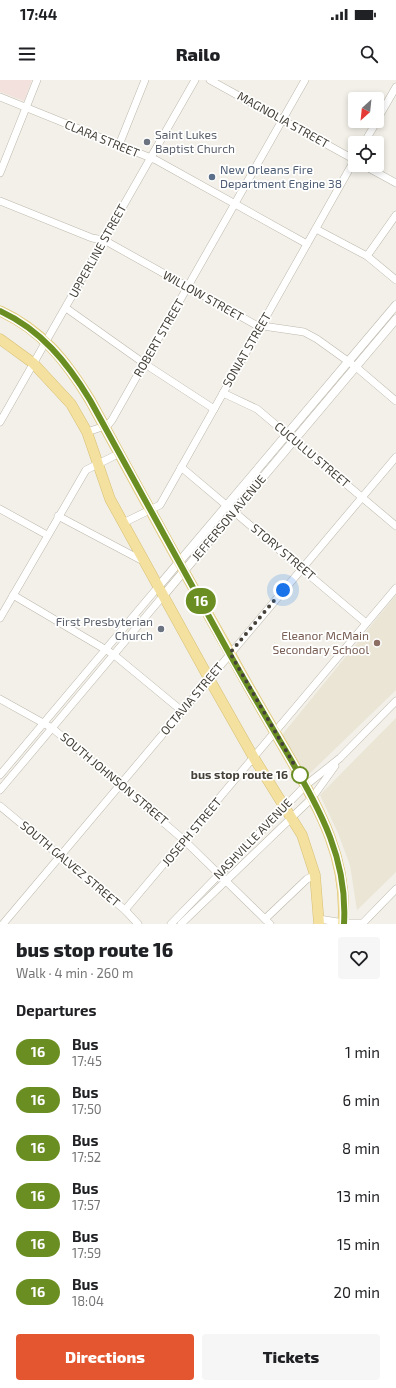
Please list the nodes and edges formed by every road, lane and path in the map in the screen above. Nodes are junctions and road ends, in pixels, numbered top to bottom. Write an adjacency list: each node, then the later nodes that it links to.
1 (37, 80): 8 (street)
2 (145, 80): 11 (street)
3 (195, 80): 13 (street, UPPERLINE STREET)
4 (210, 80): 10 (street, MAGNOLIA STREET)
5 (305, 80): 10 (street, ROBERT STREET)
6 (396, 87): 9 (street)
7 (0, 96): 8 (street, CLARA STREET)
8 (26, 108): 11 (street, CLARA STREET); 16 (street)
9 (384, 108)
10 (282, 120): 12 (street, MAGNOLIA STREET); 19 (street, ROBERT STREET)
11 (119, 145): 13 (street, CLARA STREET)
12 (348, 156)
13 (150, 158): 19 (street, CLARA STREET); 22 (street, UPPERLINE STREET)
14 (348, 172): 21 (street, SONIAT STREET)
15 (376, 172): 17 (street)
16 (0, 173)
17 (396, 183)
18 (0, 201): 22 (street, WILLOW STREET)
19 (235, 203): 23 (street, CLARA STREET); 26 (street, ROBERT STREET)
20 (396, 215): 24 (street)
21 (316, 230): 23 (street, SONIAT STREET); 24 (street)
22 (104, 240): 26 (street, WILLOW STREET); 28 (street, UPPERLINE STREET)
23 (307, 244): 31 (street, SONIAT STREET)
24 (367, 256): 25 (street)
25 (396, 280)
26 (188, 287): 31 (street, WILLOW STREET); 36 (street, ROBERT STREET)
27 (396, 305): 34 (street, JEFFERSON AVENUE)
28 (66, 308): 33 (street, UPPERLINE STREET); 36 (street)
29 (0, 310): 33 (main road)
30 (396, 319): 37 (street, JEFFERSON AVENUE)
31 (262, 326): 34 (street, WILLOW STREET); 38 (street, SONIAT STREET)
32 (0, 339): 35 (main road)
33 (46, 342): 35 (street, UPPERLINE STREET); 42 (main road)
34 (348, 362): 37 (street, WILLOW STREET); 44 (street, JEFFERSON AVENUE)
35 (33, 364): 41 (street, UPPERLINE STREET); 43 (main road)
36 (145, 364): 40 (street); 42 (street, ROBERT STREET)
37 (356, 367): 39 (street, WILLOW STREET); 45 (street, JEFFERSON AVENUE)
38 (223, 393): 40 (street, SONIAT STREET); 44 (street, CUCULLU STREET)
39 (396, 401)
40 (214, 409): 49 (street, SONIAT STREET)
41 (0, 422)
42 (104, 426): 43 (street); 46 (main road)
43 (87, 432): 48 (main road)
44 (287, 434): 45 (street, CUCULLU STREET); 51 (street, JEFFERSON AVENUE)
45 (295, 440): 50 (street, CUCULLU STREET); 54 (street, JEFFERSON AVENUE)
46 (120, 453): 48 (street); 53 (main road)
47 (396, 457): 50 (street, OCTAVIA STREET)
48 (98, 464): 55 (street); 56 (main road)
49 (182, 467): 51 (street, STORY STREET); 53 (street, SONIAT STREET)
50 (362, 497): 57 (street, CUCULLU STREET); 61 (street, OCTAVIA STREET)
51 (227, 505): 54 (street, STORY STREET); 60 (street, JEFFERSON AVENUE)
52 (0, 508): 58 (street)
53 (150, 510): 56 (street, SONIAT STREET); 60 (main road)
54 (235, 512): 61 (street, STORY STREET); 62 (street, JEFFERSON AVENUE)
55 (58, 516): 58 (street); 59 (street)
56 (123, 523): 59 (main road)
57 (396, 526)
58 (48, 535): 65 (street)
59 (143, 561): 63 (main road)
60 (179, 561): 62 (main road); 63 (street, JEFFERSON AVENUE)
61 (302, 568): 68 (street, STORY STREET); 70 (street, OCTAVIA STREET)
62 (184, 572): 66 (street, JEFFERSON AVENUE); 70 (main road)
63 (158, 587): 66 (main road); 69 (street, JEFFERSON AVENUE)
64 (396, 588): 68 (street, JOSEPH STREET)
65 (13, 595): 67 (street); 69 (street)
66 (163, 596): 71 (street, JEFFERSON AVENUE); 72 (main road)
67 (0, 617)
68 (366, 623): 78 (street, JOSEPH STREET)
69 (106, 650): 71 (street); 76 (street, JEFFERSON AVENUE)
70 (230, 653): 72 (street, OCTAVIA STREET); 78 (main road)
71 (113, 654): 75 (street); 77 (street, JEFFERSON AVENUE)
72 (209, 679): 75 (street, OCTAVIA STREET); 79 (main road)
73 (0, 699): 76 (street, SOUTH JOHNSON STREET)
74 (396, 702): 80 (street, NASHVILLE AVENUE)
75 (182, 711): 82 (street, OCTAVIA STREET)
76 (44, 724): 77 (street, SOUTH JOHNSON STREET); 81 (street, JEFFERSON AVENUE)
77 (52, 728): 82 (street, SOUTH JOHNSON STREET); 84 (street, JEFFERSON AVENUE)
78 (275, 732): 79 (street, JOSEPH STREET); 83 (main road)
79 (254, 758): 87 (main road); 89 (street, JOSEPH STREET)
80 (340, 758): 83 (street, NASHVILLE AVENUE); 85 (street, NASHVILLE AVENUE)
81 (0, 775)
82 (120, 785): 89 (street, SOUTH JOHNSON STREET); 90 (street, OCTAVIA STREET)
83 (306, 785): 85 (main road); 87 (street, NASHVILLE AVENUE)
84 (0, 790)
85 (312, 798): 88 (street, NASHVILLE AVENUE); 102 (main road)
86 (0, 806): 90 (street, SOUTH GALVEZ STREET)
87 (285, 806): 88 (main road); 91 (street, NASHVILLE AVENUE)
88 (292, 818): 92 (main road); 93 (street, NASHVILLE AVENUE)
89 (186, 841): 91 (street, SOUTH JOHNSON STREET); 95 (street, JOSEPH STREET)
90 (60, 856): 95 (street, SOUTH GALVEZ STREET); 98 (street, OCTAVIA STREET)
91 (219, 874): 93 (street, SOUTH JOHNSON STREET); 100 (street, NASHVILLE AVENUE)
92 (315, 875): 96 (main road); 97 (street)
93 (225, 880): 97 (street, SOUTH JOHNSON STREET); 101 (street, NASHVILLE AVENUE)
94 (396, 889): 102 (street)
95 (125, 910): 99 (street, SOUTH GALVEZ STREET)
96 (319, 921): 102 (street)
97 (267, 922)
98 (3, 924)
99 (138, 924)
100 (171, 924)
101 (180, 924)
102 (344, 924)

